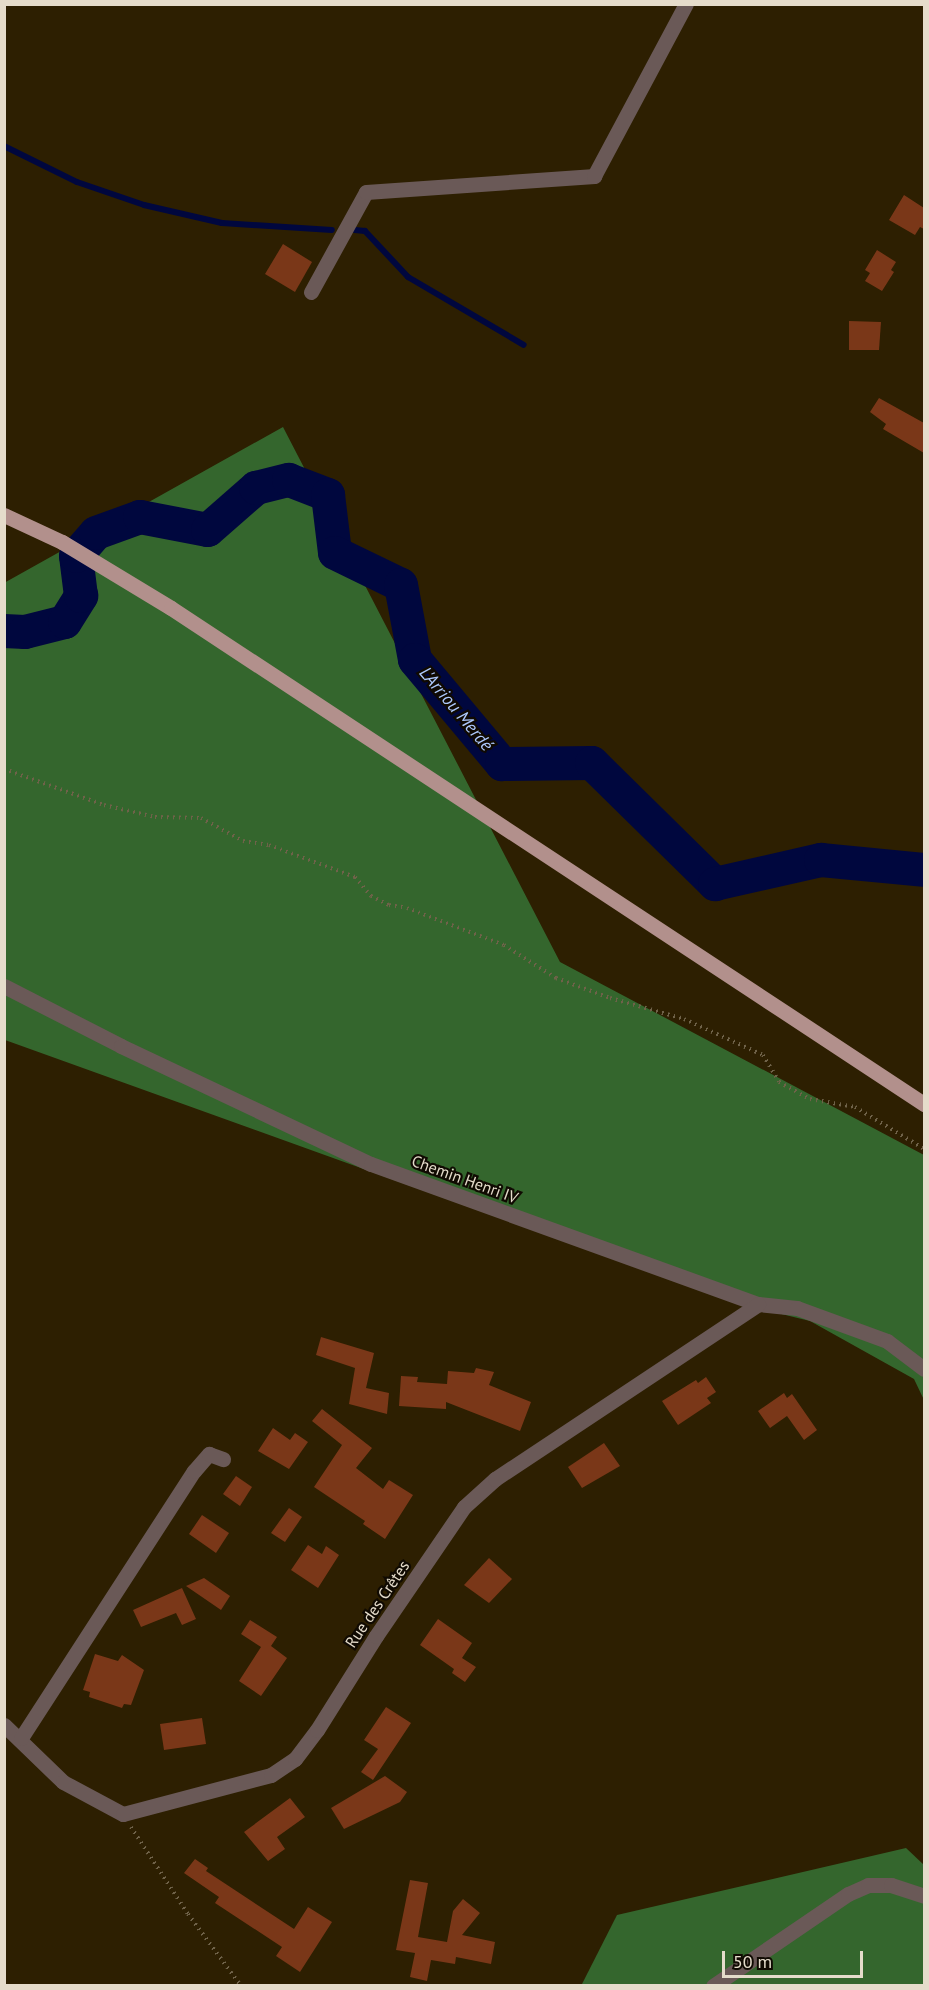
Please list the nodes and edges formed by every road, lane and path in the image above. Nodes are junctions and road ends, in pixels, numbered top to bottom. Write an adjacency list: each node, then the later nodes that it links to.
1 (686, 4): 2 (street)
2 (311, 292)
3 (4, 515): 6 (main road)
4 (4, 769): 7 (path)
5 (4, 986): 8 (street, Chemin Henri IV)
6 (924, 1106)
7 (924, 1149)
8 (758, 1304): 9 (street, Chemin Henri IV); 13 (street, Rue des Crêtes)
9 (924, 1369)
10 (223, 1459): 12 (street)
11 (4, 1725): 12 (street)
12 (21, 1738): 13 (street)
13 (123, 1814): 15 (path)
14 (924, 1896): 16 (street)
15 (241, 1986)
16 (713, 1986)

